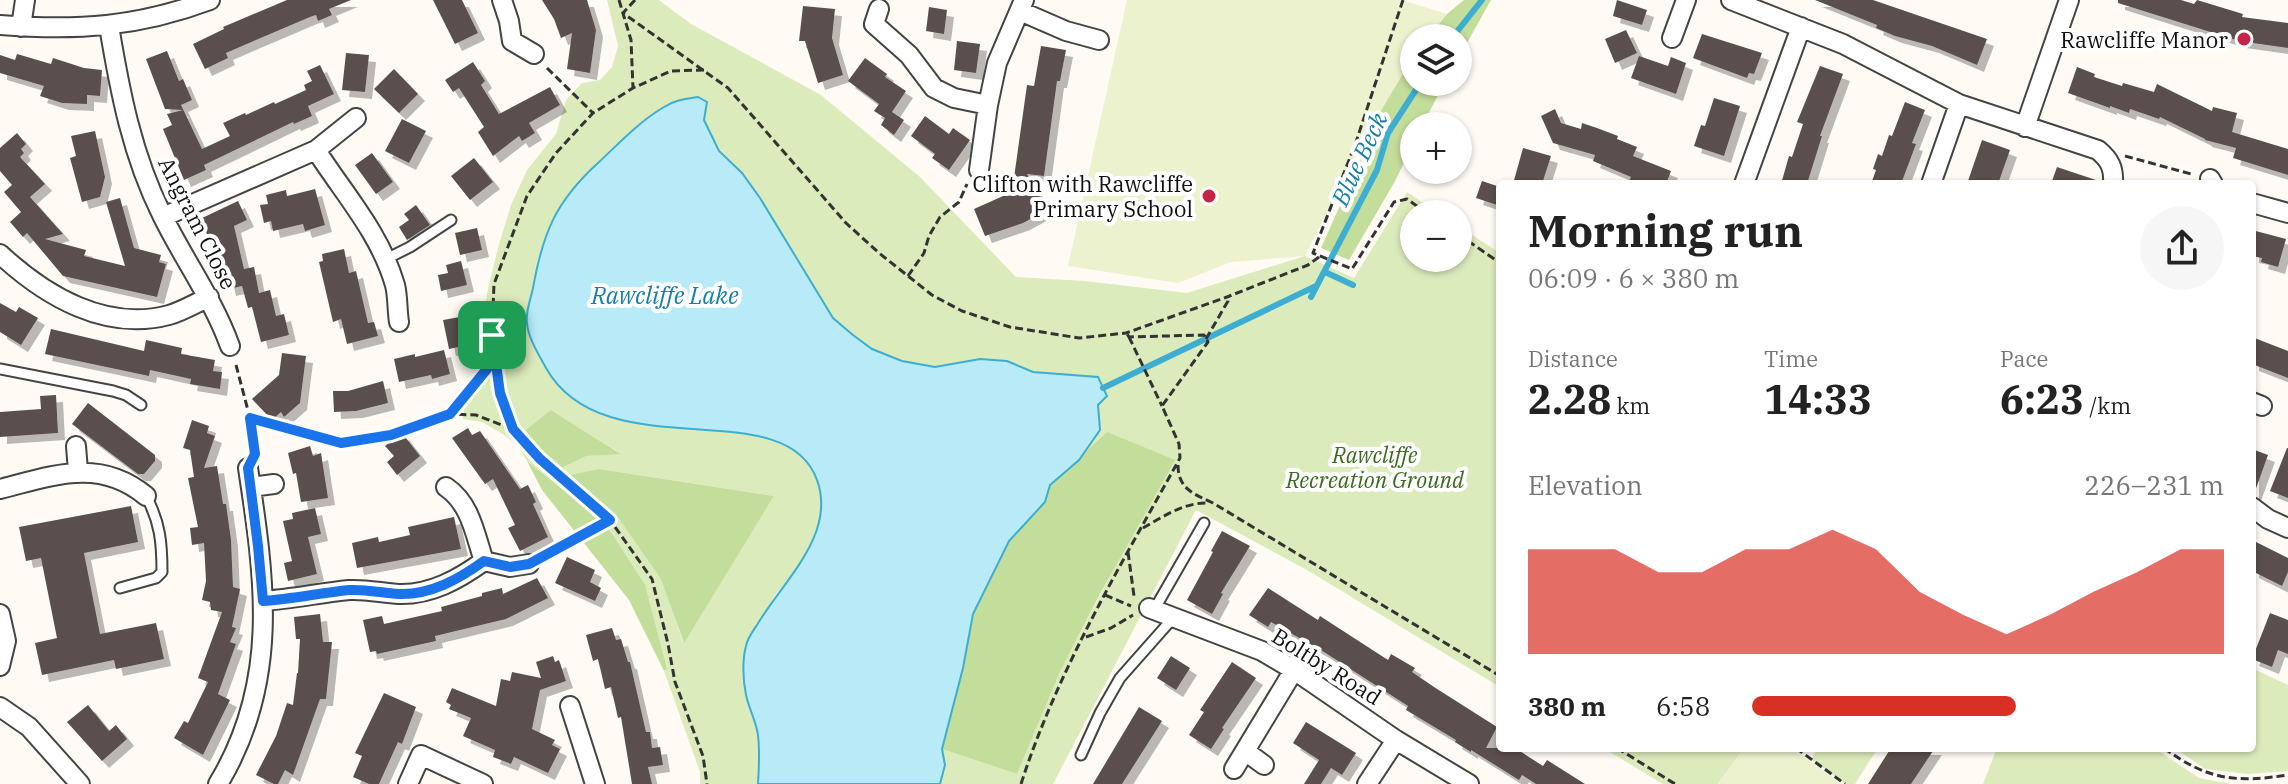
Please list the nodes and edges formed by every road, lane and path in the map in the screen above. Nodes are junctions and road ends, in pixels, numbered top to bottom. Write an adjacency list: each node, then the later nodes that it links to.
1 (25, 0): 15 (street)
2 (210, 0): 14 (street)
3 (502, 0): 19 (street)
4 (619, 0): 11 (path)
5 (635, 0): 11 (path)
6 (1403, 0): 41 (path)
7 (1686, 0): 17 (street)
8 (1731, 0): 16 (street)
9 (2069, 0): 26 (street)
10 (1022, 6): 18 (street); 23 (street)
11 (623, 13): 20 (path); 21 (path)
12 (872, 21): 23 (street)
13 (0, 25): 15 (street)
14 (109, 26): 15 (street); 37 (street, Angram Close)
15 (21, 27)
16 (1801, 27): 22 (street); 30 (street)
17 (1672, 38)
18 (1099, 40)
19 (534, 54): 24 (path)
20 (704, 70): 21 (path); 44 (path)
21 (633, 88): 24 (path)
22 (1959, 104): 26 (street); 31 (street)
23 (988, 105): 29 (street)
24 (593, 113): 48 (path)
25 (356, 118): 27 (street)
26 (2025, 127): 28 (street)
27 (316, 150): 37 (street); 42 (street)
28 (2098, 150): 32 (street); 33 (path)
29 (979, 170): 44 (path)
30 (1745, 180)
31 (1932, 180)
32 (2113, 180)
33 (2206, 180)
34 (1400, 201): 41 (path)
35 (2256, 204): 36 (street)
36 (2288, 213)
37 (163, 217): 45 (street, Angram Close)
38 (451, 220): 42 (lane)
39 (1472, 244): 43 (path)
40 (0, 254): 45 (street)
41 (1319, 257): 46 (path)
42 (386, 259): 47 (street)
43 (1496, 260)
44 (908, 276): 49 (path)
45 (209, 297): 51 (street, Angram Close)
46 (1227, 297): 49 (path); 50 (path)
47 (399, 322)
48 (492, 335): 55 (path); 57 (path)
49 (1127, 335): 50 (path); 54 (path)
50 (1206, 339): 54 (path)
51 (230, 346): 56 (path)
52 (0, 369): 53 (lane)
53 (141, 405)
54 (1162, 406): 59 (path)
55 (450, 414): 56 (path); 57 (path)
56 (250, 418): 60 (path)
57 (513, 429): 69 (path)
58 (76, 446): 61 (street)
59 (1179, 462): 67 (path); 72 (path)
60 (248, 468): 63 (street)
61 (78, 471): 65 (street); 66 (street)
62 (274, 484): 63 (street)
63 (251, 487): 78 (street)
64 (446, 487): 74 (street)
65 (0, 489)
66 (146, 496): 76 (lane)
67 (1213, 503): 72 (path); 85 (path)
68 (2256, 510): 71 (street)
69 (610, 520): 75 (path); 102 (path)
70 (1204, 523): 79 (lane)
71 (2288, 528)
72 (1140, 529): 73 (path)
73 (1128, 550): 77 (path); 79 (path)
74 (484, 561): 75 (street); 78 (street)
75 (529, 564)
76 (120, 588)
77 (1105, 595): 79 (path); 82 (path)
78 (263, 601): 99 (street)
79 (1143, 609): 81 (street, Boltby Road); 82 (path)
80 (0, 614): 83 (street)
81 (1174, 617): 84 (street, Boltby Road); 93 (lane)
82 (1083, 638): 103 (path)
83 (0, 666)
84 (1294, 670): 88 (street, Boltby Road); 89 (street)
85 (1496, 674)
86 (570, 706): 97 (street)
87 (0, 707): 98 (street)
88 (1396, 740): 104 (street); 105 (street, Boltby Road)
89 (1245, 751): 94 (street); 95 (street)
90 (1623, 752): 106 (path)
91 (1801, 752): 107 (path)
92 (2169, 752): 96 (path)
93 (1081, 755)
94 (1264, 765)
95 (1234, 769)
96 (2288, 775)
97 (592, 783)
98 (80, 784)
99 (218, 784)
100 (408, 784): 101 (street)
101 (483, 784)
102 (707, 784)
103 (1021, 784)
104 (1367, 784)
105 (1469, 784)
106 (1675, 784)
107 (1845, 784)

